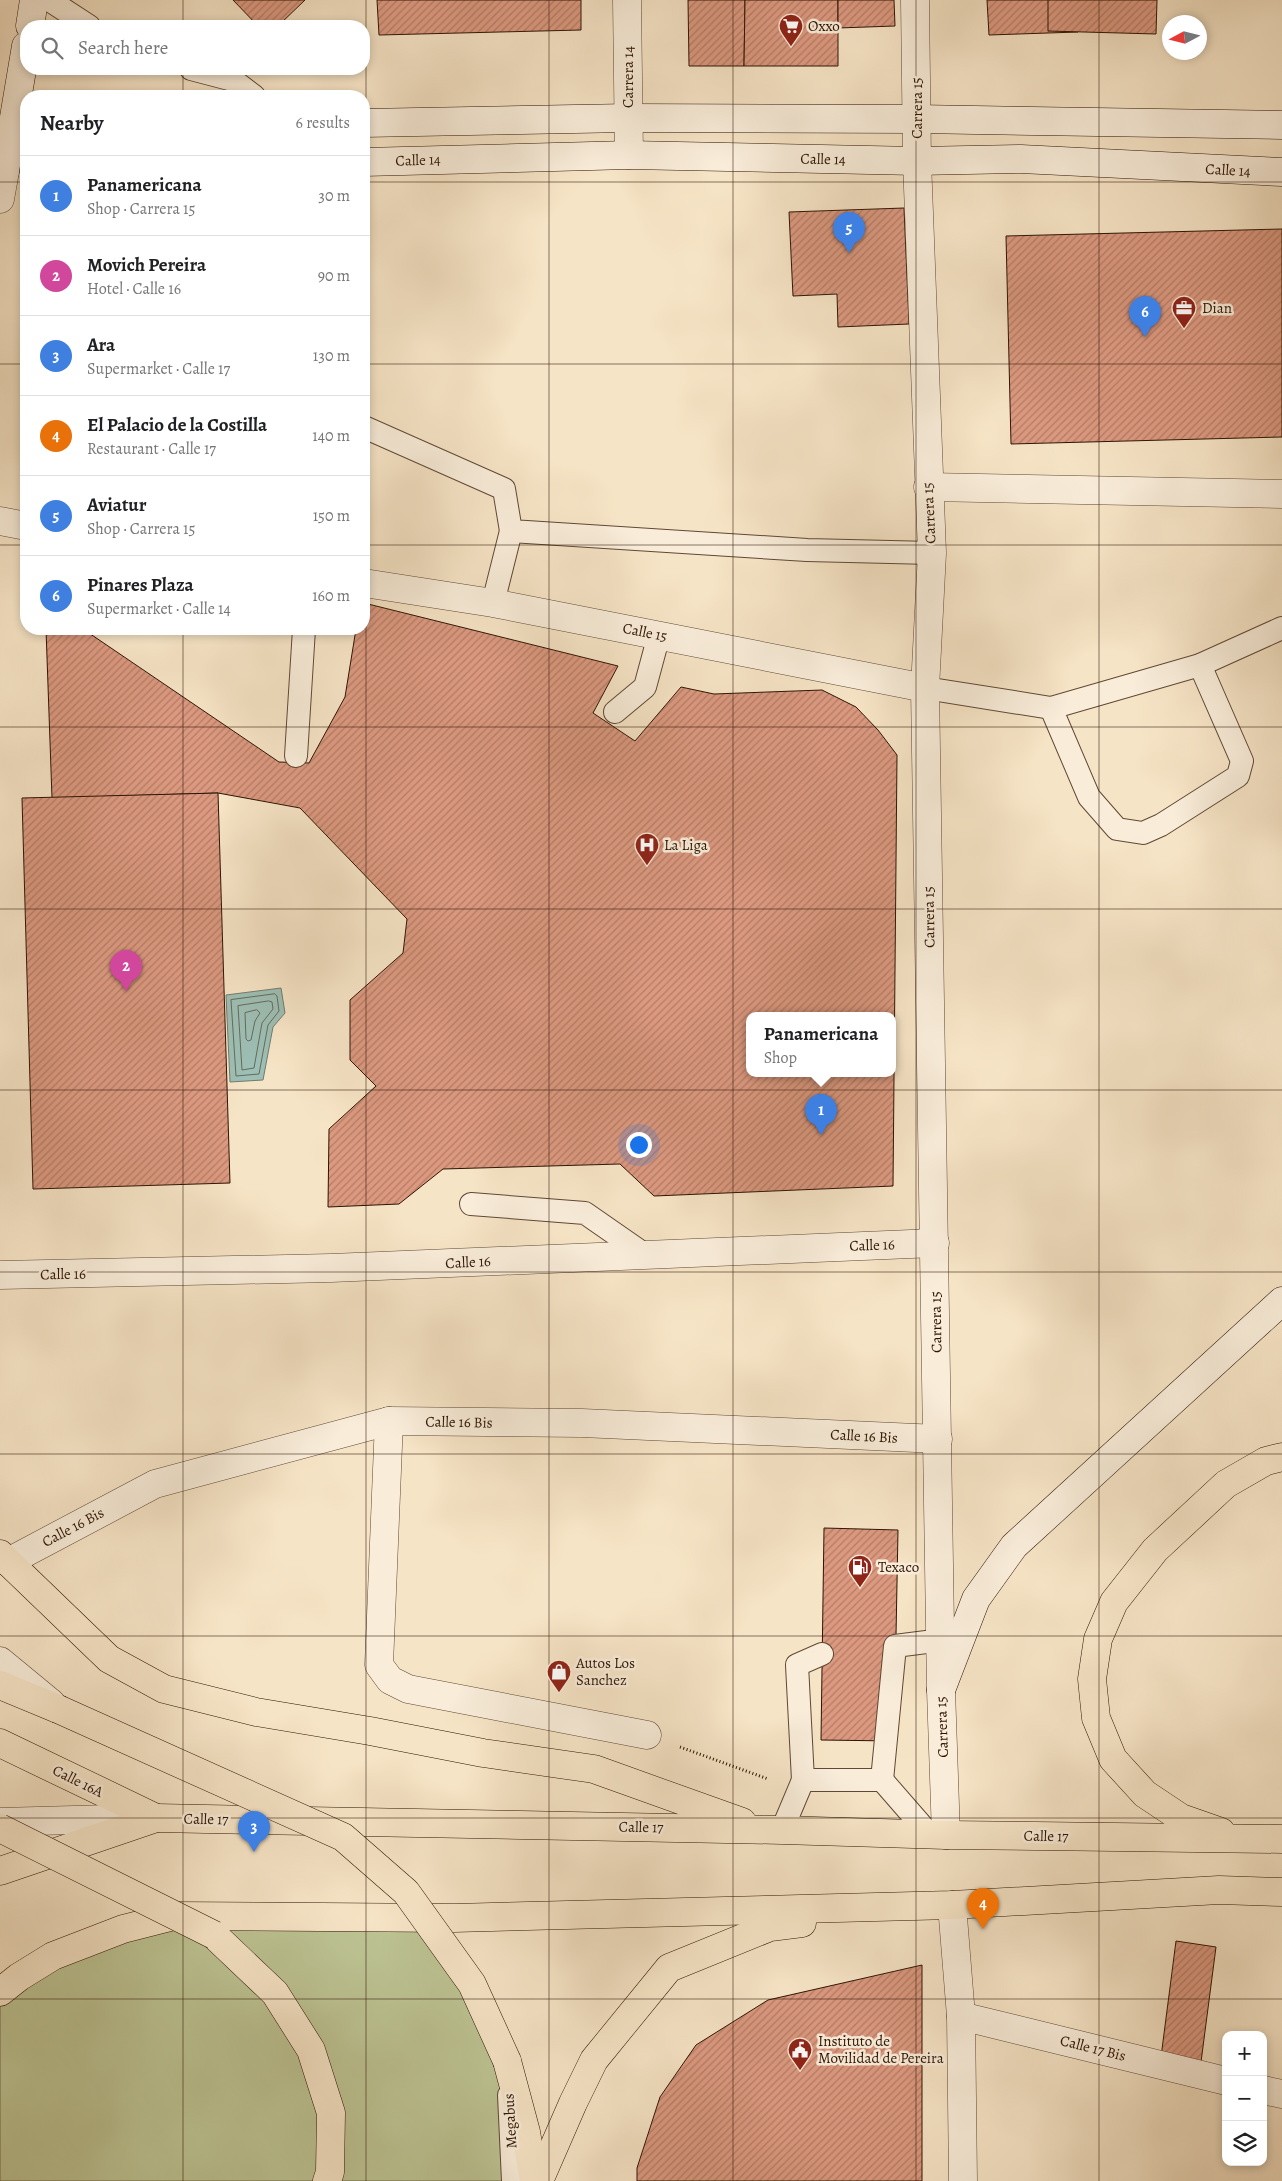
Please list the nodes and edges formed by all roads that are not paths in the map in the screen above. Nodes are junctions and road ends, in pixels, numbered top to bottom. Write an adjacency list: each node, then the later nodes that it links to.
1 (34, 0): 5 (street)
2 (49, 0): 6 (lane)
3 (628, 0): 11 (street, Carrera 14)
4 (915, 0): 12 (street, Carrera 15)
5 (31, 20)
6 (80, 20)
7 (21, 75): 16 (street)
8 (214, 75): 9 (lane)
9 (246, 90)
10 (1282, 109): 13 (street)
11 (628, 118): 12 (street); 14 (street); 17 (street, Carrera 14)
12 (917, 119): 13 (street); 18 (street, Carrera 15)
13 (1082, 122): 15 (street)
14 (370, 123)
15 (1282, 125)
16 (13, 129): 20 (street)
17 (629, 155): 18 (street, Calle 14); 19 (street, Calle 14)
18 (917, 161): 21 (street, Calle 14); 24 (street, Carrera 15)
19 (370, 162)
20 (10, 171): 22 (street)
21 (1282, 172)
22 (0, 199)
23 (370, 429): 28 (lane)
24 (928, 487): 25 (street); 29 (street, Carrera 15)
25 (1282, 494)
26 (0, 522): 27 (street)
27 (20, 525)
28 (511, 531): 29 (lane); 31 (lane)
29 (932, 553): 36 (street, Carrera 15)
30 (370, 584): 31 (street, Calle 15)
31 (493, 603): 33 (street, Calle 15)
32 (1282, 628): 35 (lane)
33 (659, 634): 36 (street, Calle 15); 38 (lane)
34 (304, 635): 39 (lane)
35 (1200, 665): 37 (lane); 37 (lane)
36 (925, 688): 37 (lane); 41 (street, Carrera 15)
37 (1051, 708)
38 (615, 712)
39 (296, 756)
40 (471, 1204): 42 (lane)
41 (935, 1243): 42 (street, Calle 16); 46 (street, Carrera 15)
42 (644, 1254): 43 (street, Calle 16)
43 (0, 1275)
44 (1282, 1301): 53 (street)
45 (389, 1422): 46 (street, Calle 16 Bis); 48 (street, Calle 16 Bis); 55 (street)
46 (938, 1439): 49 (street, Carrera 15)
47 (1282, 1457): 64 (main road)
48 (4, 1558): 62 (main road)
49 (942, 1640): 53 (street, Carrera 15); 57 (lane)
50 (822, 1654): 58 (lane)
51 (0, 1661): 54 (street)
52 (0, 1685): 54 (main road)
53 (941, 1690): 63 (street, Carrera 15)
54 (58, 1709): 73 (main road, bridge)
55 (647, 1735)
56 (0, 1743): 59 (main road, Calle 16A)
57 (882, 1780): 58 (lane); 63 (lane)
58 (801, 1785): 62 (lane)
59 (156, 1818): 60 (street, Calle 17); 62 (main road, Calle 17); 66 (main road)
60 (0, 1822)
61 (0, 1828): 77 (main road, bridge)
62 (773, 1830): 63 (main road, Calle 17)
63 (937, 1834): 64 (main road, Calle 17)
64 (1238, 1839): 65 (main road, Calle 17)
65 (1282, 1839)
66 (0, 1871)
67 (1219, 1890): 68 (main road); 69 (main road); 70 (main road)
68 (1282, 1892)
69 (952, 1905): 71 (main road); 72 (street); 80 (main road)
70 (1282, 1908)
71 (0, 1992)
72 (961, 2016): 74 (street, Calle 17 Bis); 81 (street)
73 (507, 2061): 78 (lane, Megabus); 79 (main road)
74 (1222, 2080)
75 (1267, 2091): 76 (street)
76 (1282, 2094)
77 (327, 2181)
78 (513, 2181)
79 (534, 2181)
80 (539, 2181)
81 (964, 2181)

